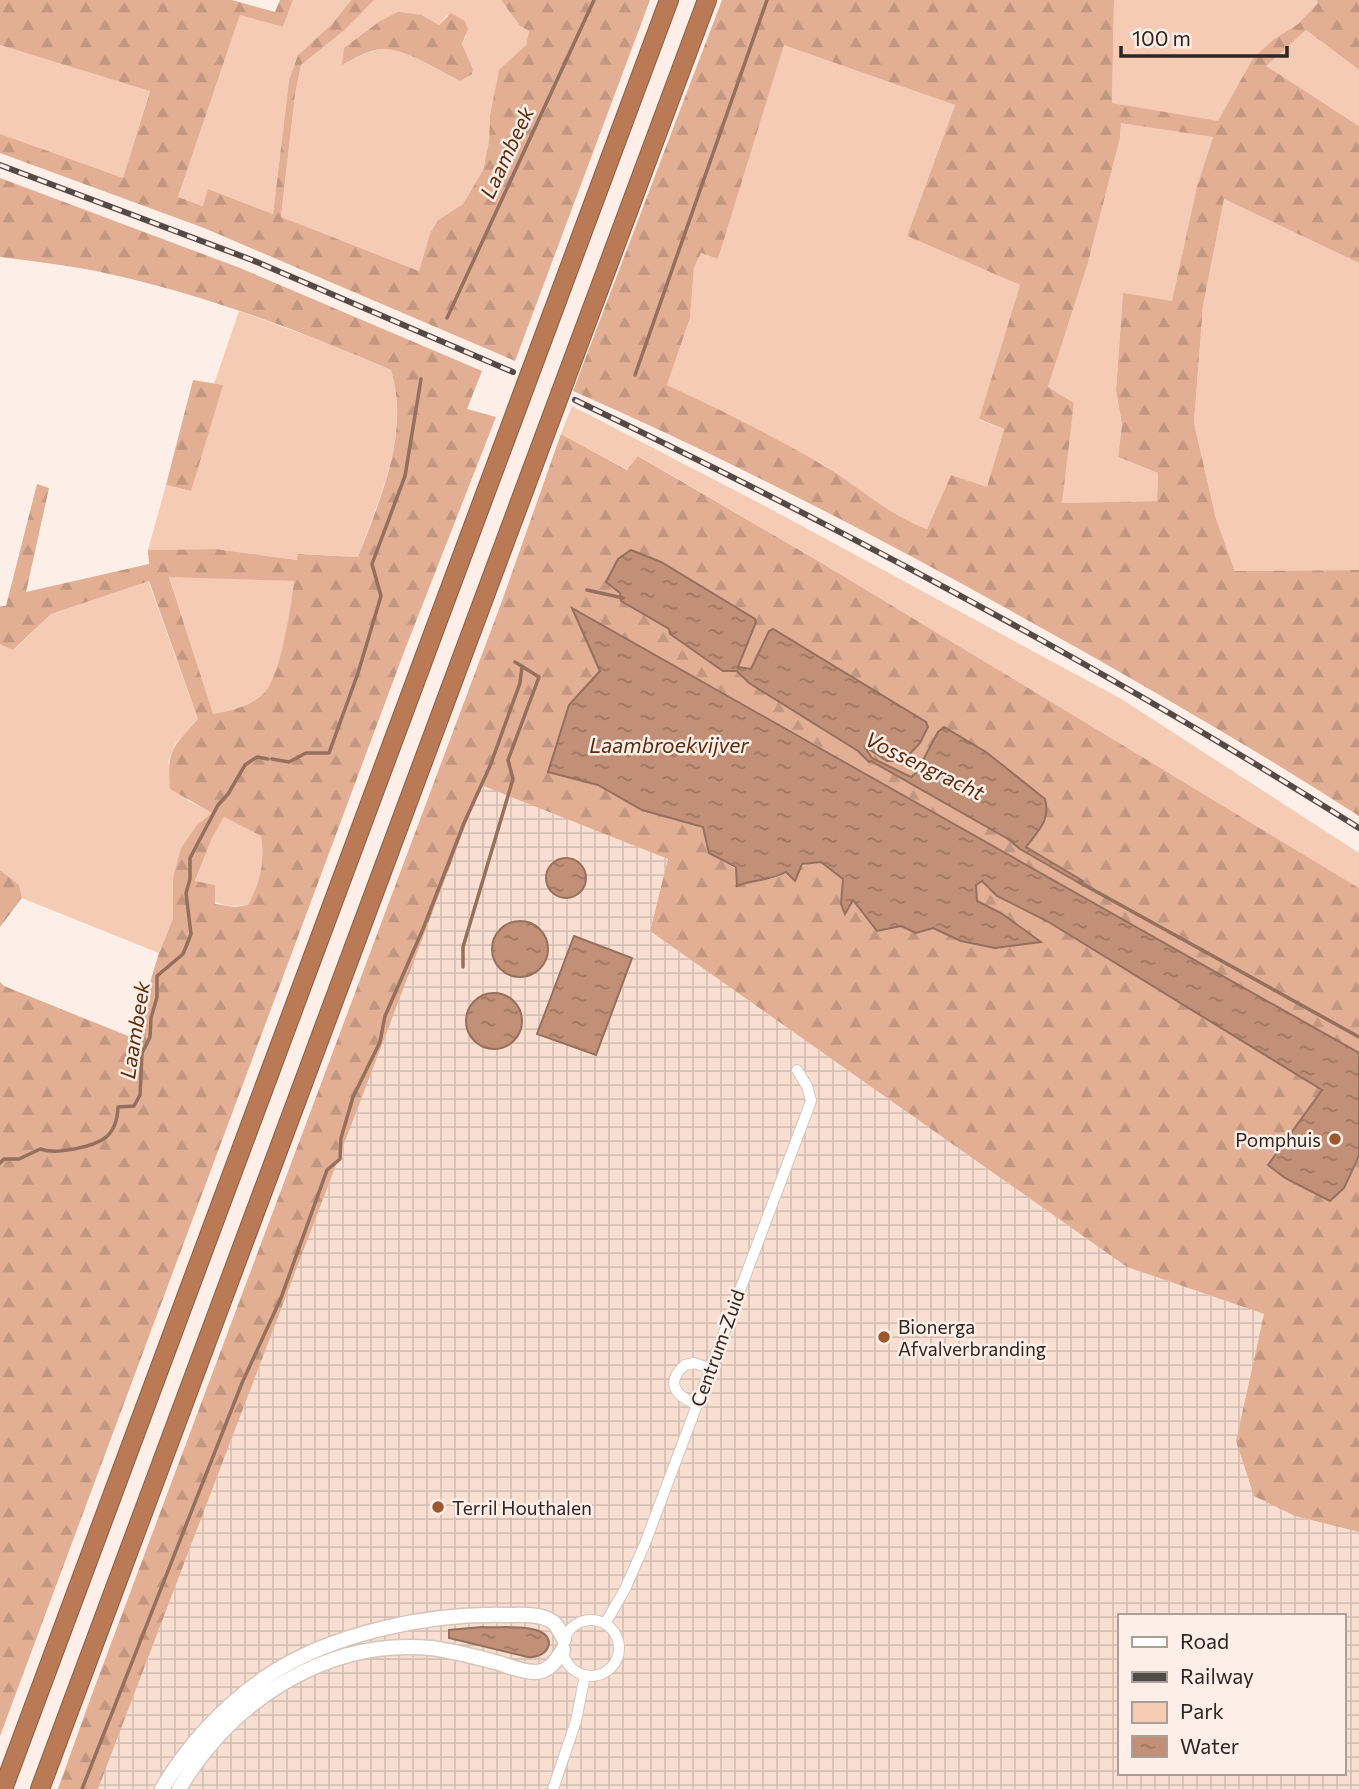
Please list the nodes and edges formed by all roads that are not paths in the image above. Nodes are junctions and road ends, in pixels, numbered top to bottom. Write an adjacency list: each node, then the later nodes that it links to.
1 (669, 0): 9 (highway)
2 (707, 0): 10 (highway)
3 (797, 1070): 4 (street, Centrum-Zuid)
4 (709, 1368): 5 (street, Centrum-Zuid); 5 (street)
5 (696, 1404): 6 (street, Centrum-Zuid)
6 (605, 1624): 7 (street); 8 (street)
7 (564, 1645): 8 (street); 11 (street); 12 (street)
8 (585, 1675): 13 (street)
9 (3, 1789)
10 (40, 1789)
11 (162, 1789)
12 (179, 1789)
13 (553, 1789)

